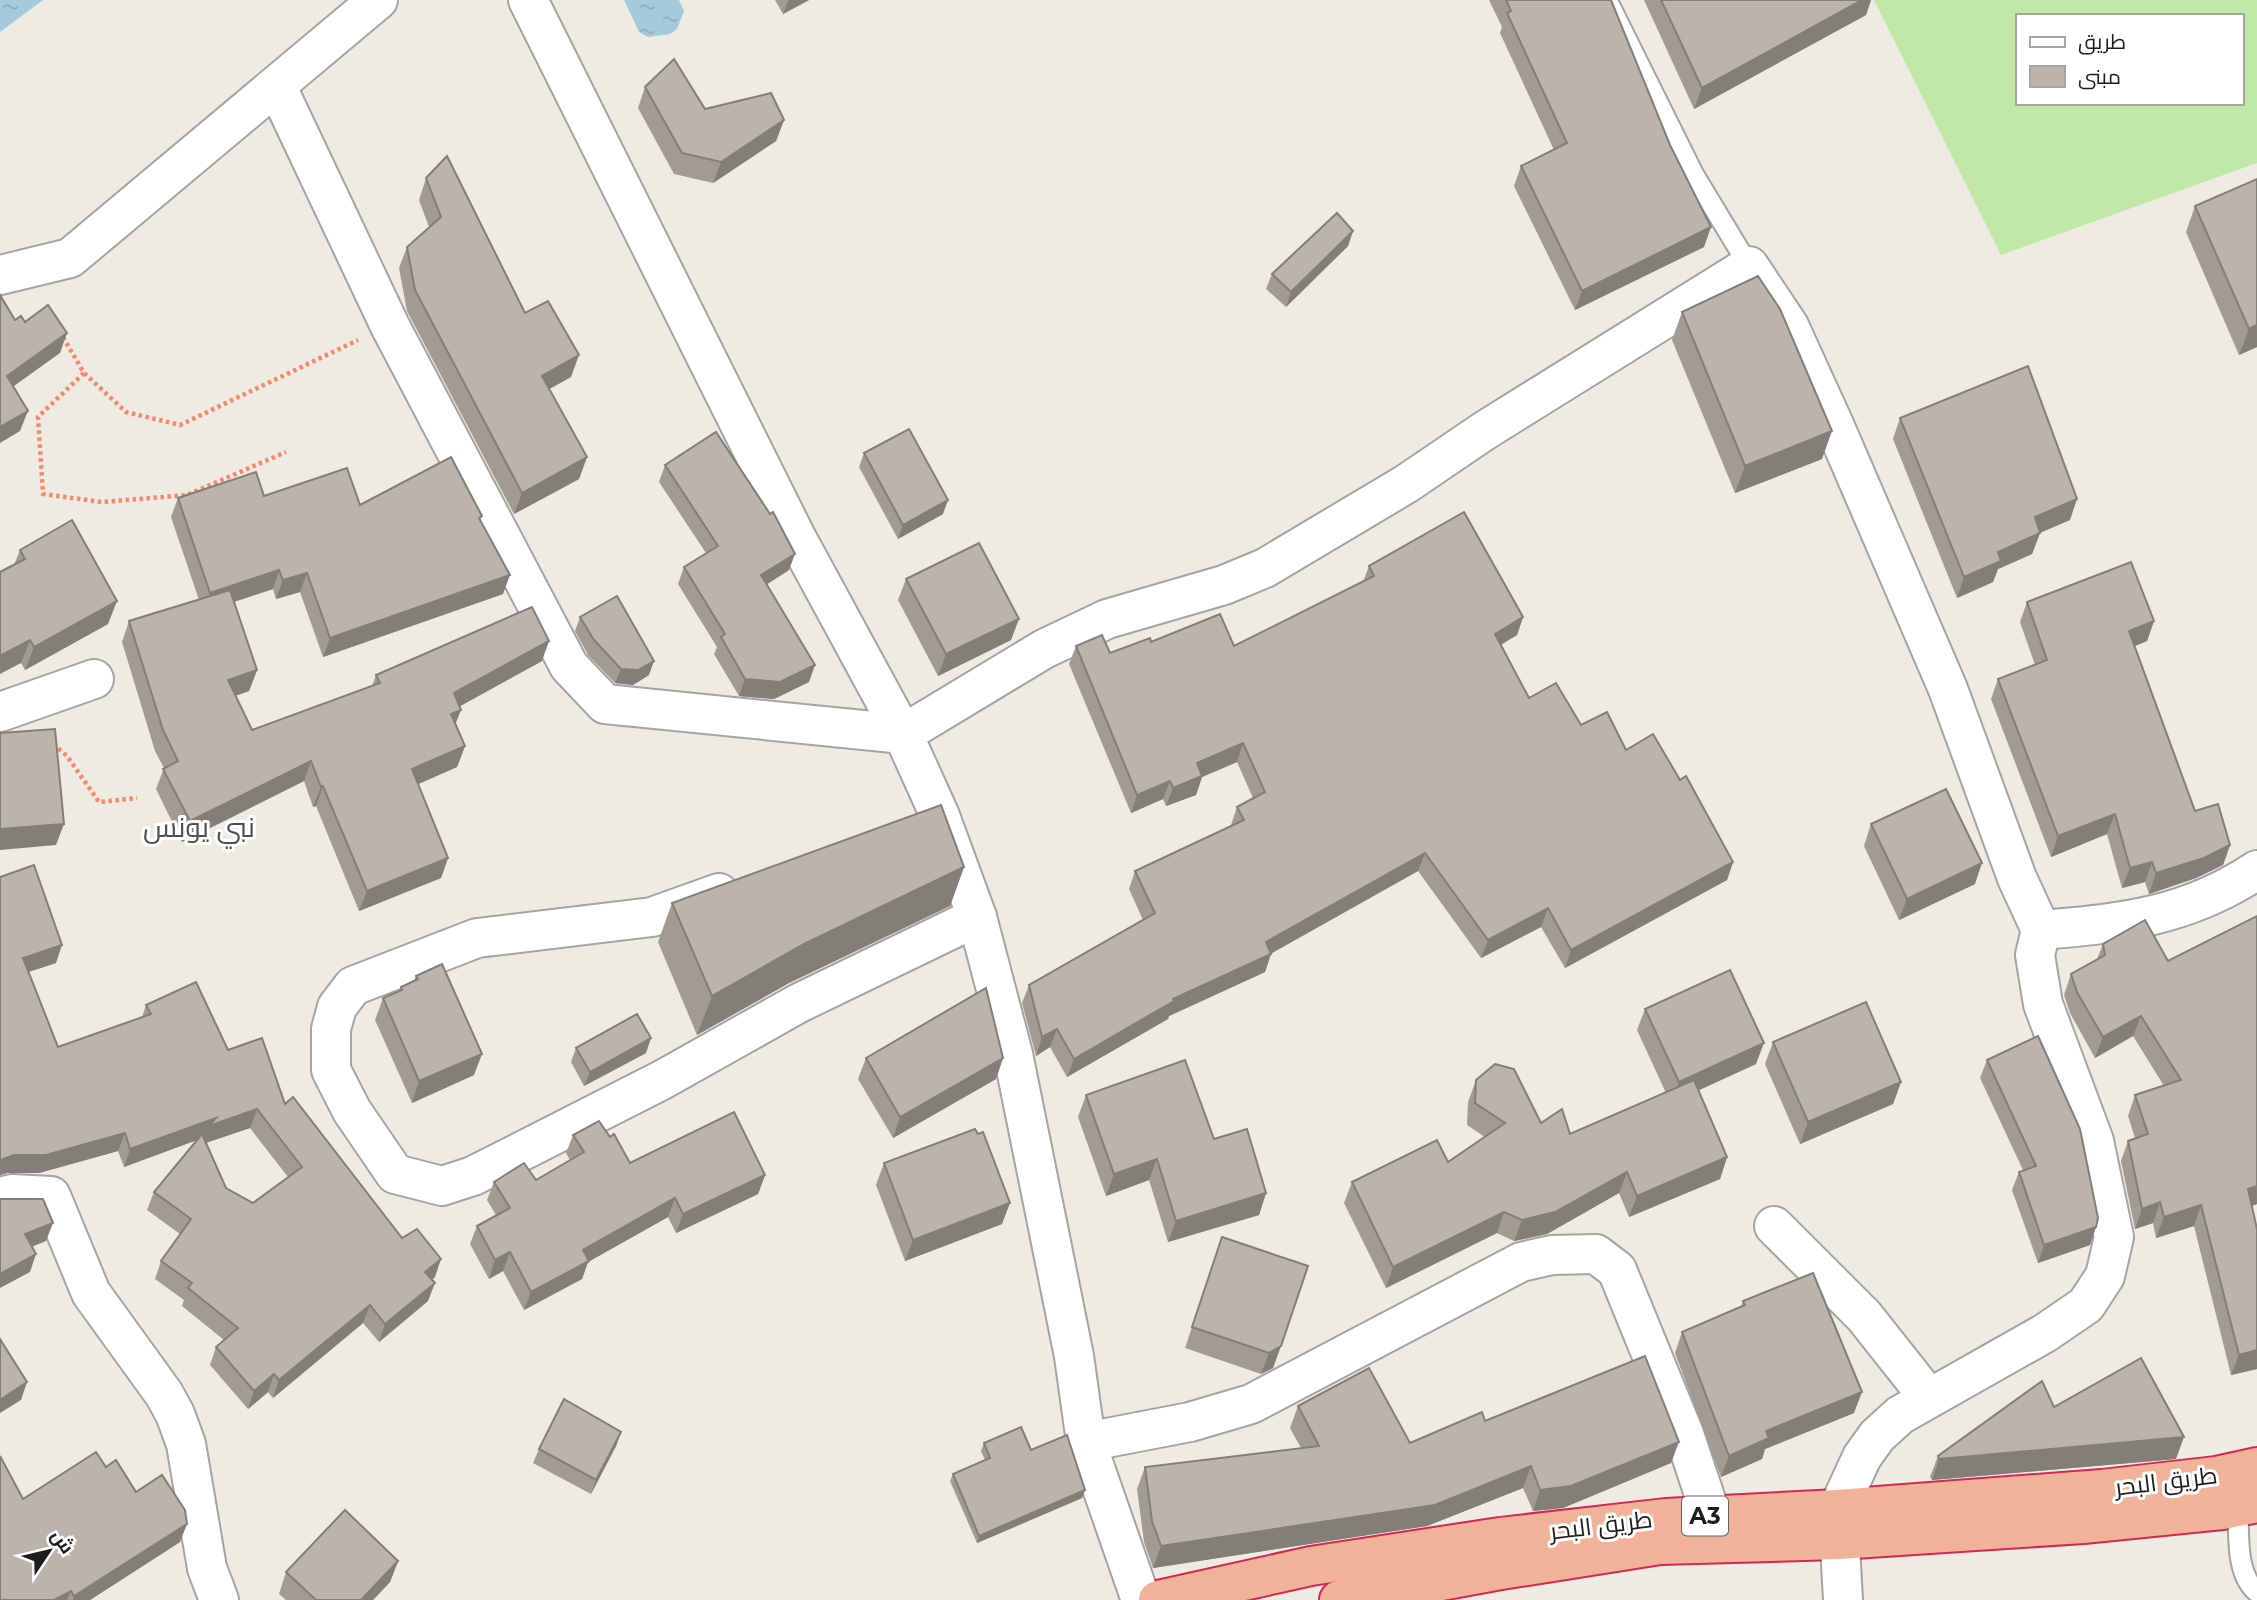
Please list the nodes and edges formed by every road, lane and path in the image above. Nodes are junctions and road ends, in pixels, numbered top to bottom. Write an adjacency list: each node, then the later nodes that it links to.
1 (378, 0): 4 (street)
2 (528, 0): 13 (street)
3 (1607, 0): 5 (lane)
4 (277, 86): 6 (street); 7 (street)
5 (1749, 266): 13 (street); 21 (street)
6 (0, 275)
7 (390, 326): 9 (path); 13 (street)
8 (57, 327): 9 (path)
9 (84, 373): 10 (path)
10 (286, 452)
11 (94, 680): 12 (street)
12 (0, 712)
13 (903, 734): 16 (street)
14 (51, 742): 15 (path)
15 (137, 798)
16 (940, 816): 17 (street); 20 (street)
17 (901, 829)
18 (2257, 870): 21 (street)
19 (748, 882): 20 (street)
20 (977, 917): 25 (street)
21 (2041, 930): 24 (street)
22 (0, 1197): 31 (street)
23 (1774, 1226): 24 (street)
24 (1929, 1398): 29 (street)
25 (1086, 1441): 28 (street); 32 (street)
26 (2257, 1467): 29 (highway, طريق البحر / A3)
27 (2248, 1505): 29 (highway, طريق البحر / A3); 30 (lane)
28 (1711, 1515): 29 (highway, طريق البحر / A3); 33 (highway, طريق البحر / A3)
29 (1838, 1525): 34 (highway, طريق البحر / A3); 35 (street)
30 (2257, 1592)
31 (219, 1600)
32 (1141, 1600)
33 (1158, 1600)
34 (1339, 1600)
35 (1843, 1600)

